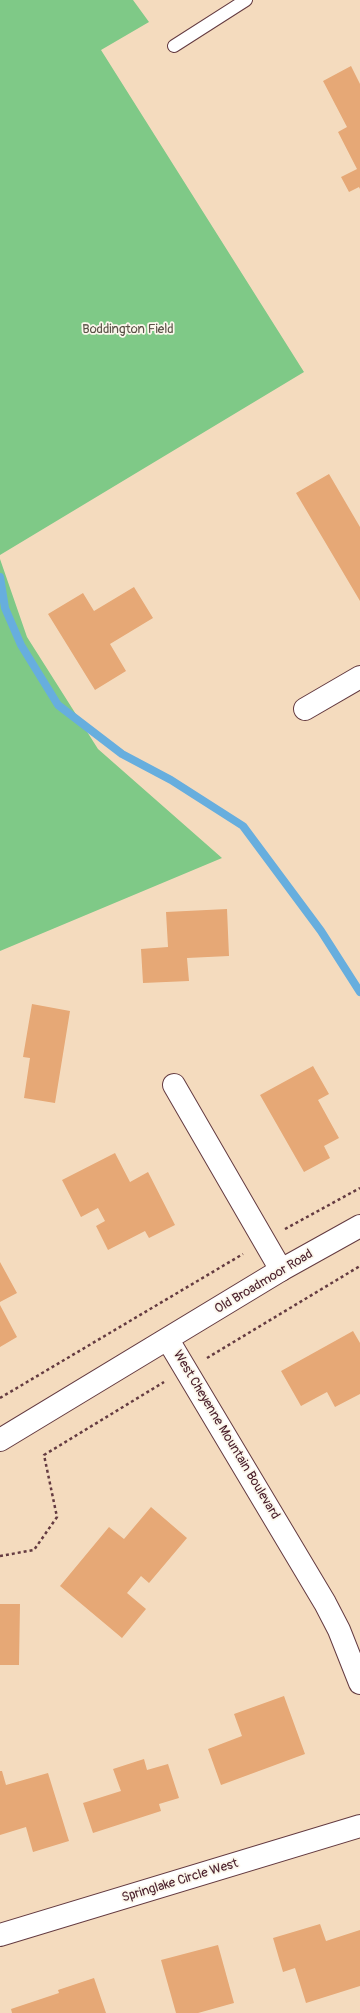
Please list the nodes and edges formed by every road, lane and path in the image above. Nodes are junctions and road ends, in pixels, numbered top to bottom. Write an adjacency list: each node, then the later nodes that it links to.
1 (246, 0): 2 (lane)
2 (174, 46)
3 (360, 677): 4 (street)
4 (305, 710)
5 (174, 1085): 8 (street)
6 (360, 1188): 8 (path)
7 (360, 1226): 10 (street, Old Broadmoor Road)
8 (264, 1241): 10 (street); 13 (path)
9 (360, 1266): 12 (path)
10 (281, 1270): 11 (street, Old Broadmoor Road)
11 (168, 1340): 12 (street, West Cheyenne Mountain Boulevard); 14 (street, West Cheyenne Mountain Boulevard)
12 (186, 1370): 15 (path); 16 (street, West Cheyenne Mountain Boulevard)
13 (0, 1398)
14 (0, 1440)
15 (0, 1556)
16 (360, 1683)
17 (360, 1826): 18 (street, Springlake Circle West)
18 (0, 1935)

